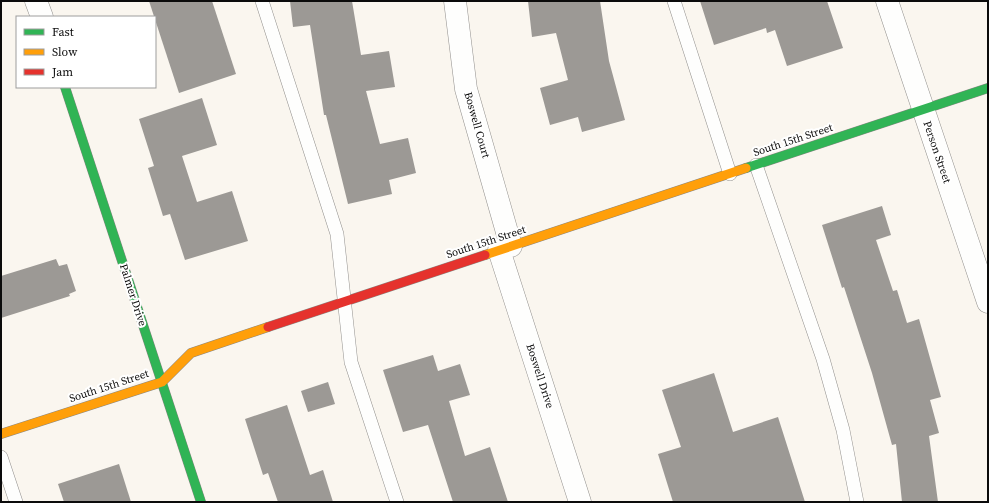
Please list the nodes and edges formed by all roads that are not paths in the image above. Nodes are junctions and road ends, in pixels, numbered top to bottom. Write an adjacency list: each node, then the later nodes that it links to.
1 (36, 1): 6 (street)
2 (262, 1): 13 (lane)
3 (455, 1): 12 (street, Boswell Court)
4 (674, 1): 11 (lane)
5 (887, 1): 9 (street, Person Street)
6 (42, 16)
7 (65, 88): 15 (main road, Palmer Drive)
8 (988, 88): 9 (main road, South 15th Street)
9 (922, 110): 10 (main road, South 15th Street); 14 (street, Person Street)
10 (756, 165): 11 (main road, South 15th Street); 22 (lane)
11 (730, 174): 12 (main road, South 15th Street)
12 (505, 248): 13 (main road, South 15th Street); 21 (street, Boswell Drive)
13 (344, 302): 15 (main road, South 15th Street); 20 (lane)
14 (988, 302)
15 (162, 382): 16 (main road, South 15th Street); 19 (main road, Palmer Drive)
16 (1, 434)
17 (1, 457): 18 (lane)
18 (16, 502)
19 (201, 502)
20 (397, 502)
21 (580, 502)
22 (857, 502)

